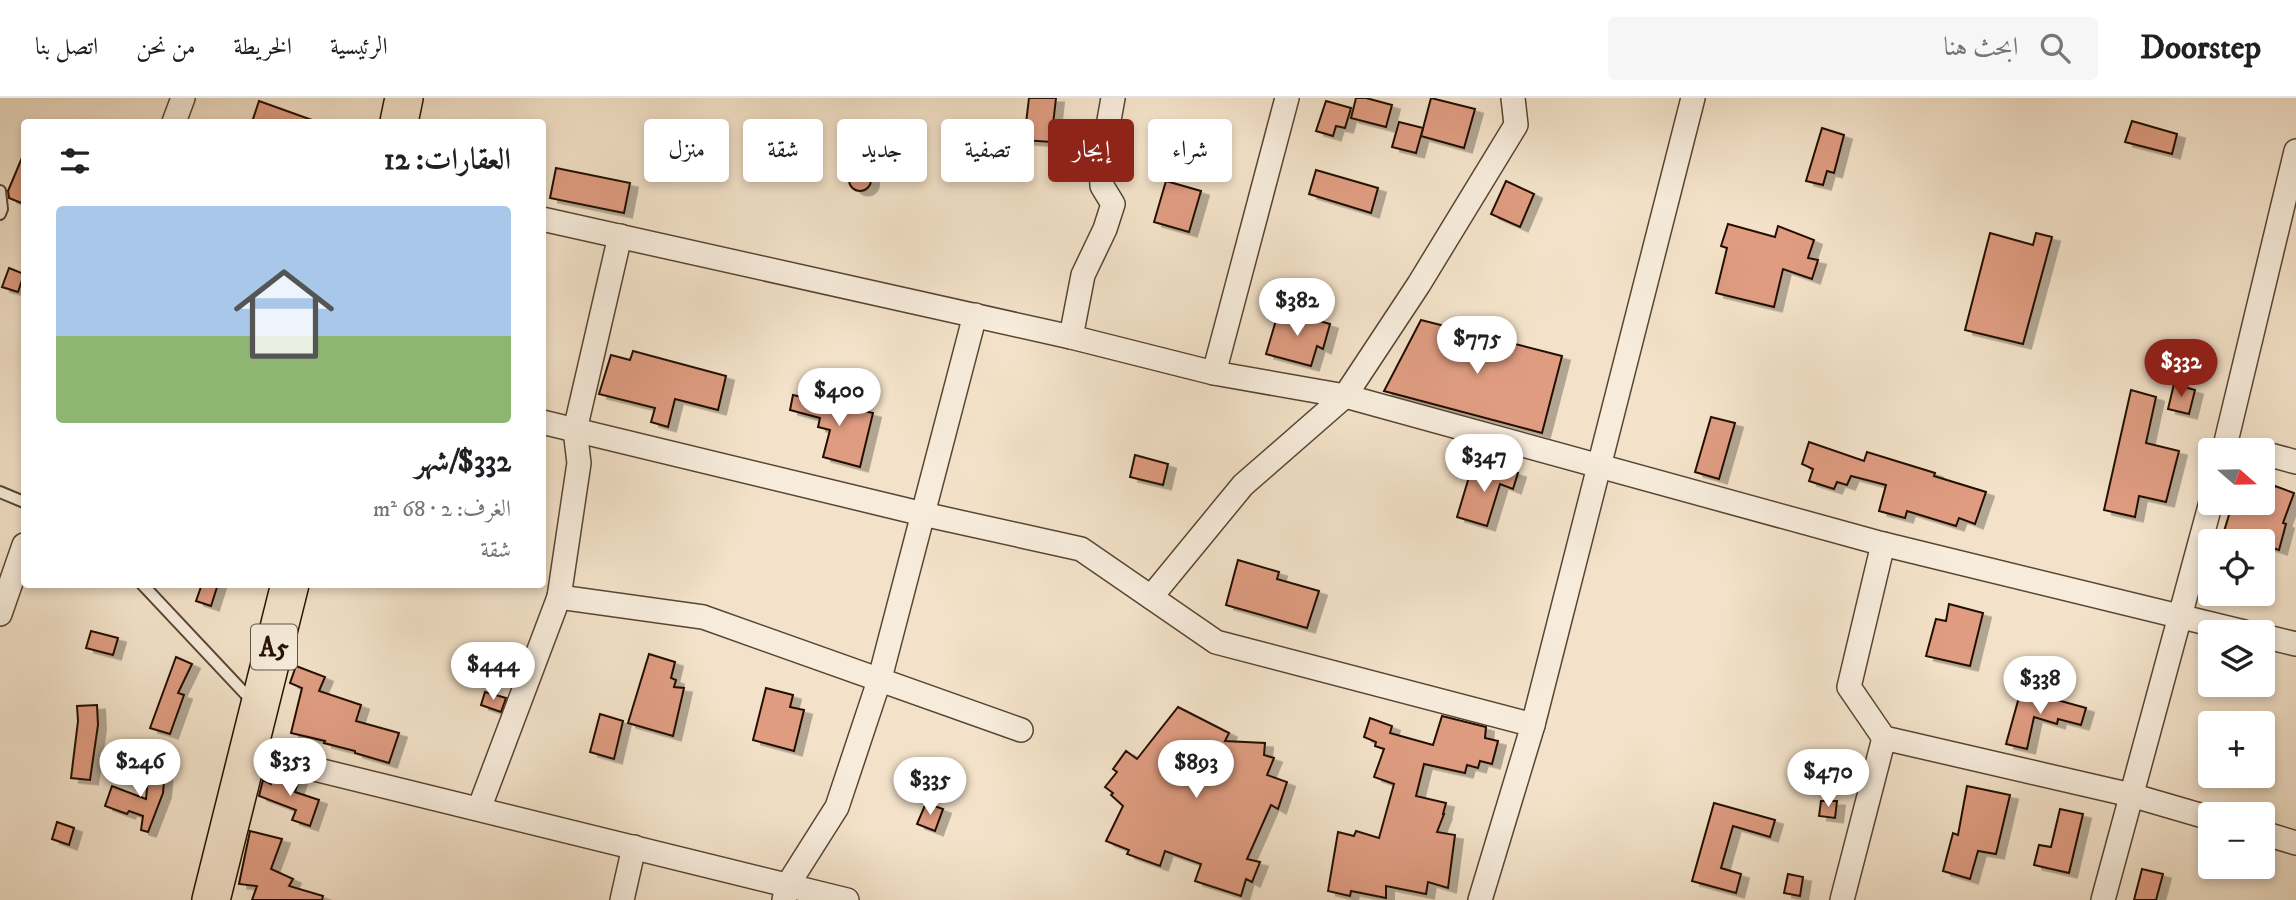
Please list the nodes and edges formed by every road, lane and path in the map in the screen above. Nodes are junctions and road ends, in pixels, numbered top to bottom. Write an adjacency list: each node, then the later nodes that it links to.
1 (183, 98): 7 (street)
2 (404, 98): 8 (highway)
3 (1113, 98): 15 (street)
4 (1287, 98): 16 (street)
5 (1513, 98): 17 (street)
6 (1693, 98): 23 (street)
7 (175, 119)
8 (400, 119)
9 (2296, 151): 20 (street)
10 (0, 191): 11 (lane)
11 (0, 214)
12 (546, 220): 13 (street)
13 (620, 236): 14 (street); 19 (street)
14 (975, 315): 15 (street); 26 (street)
15 (1071, 337): 16 (street)
16 (1214, 373): 17 (street)
17 (1345, 396): 23 (street); 33 (street)
18 (546, 423): 19 (street)
19 (575, 430): 26 (street); 32 (street)
20 (2227, 438)
21 (2275, 456): 22 (street)
22 (2296, 462)
23 (1598, 466): 28 (street); 41 (street)
24 (0, 492): 25 (lane)
25 (21, 501)
26 (923, 514): 33 (street); 39 (street)
27 (2208, 515): 35 (street)
28 (1883, 544): 35 (street); 43 (street)
29 (21, 554): 34 (street)
30 (146, 588): 40 (lane)
31 (288, 588): 40 (highway, A5)
32 (559, 597): 39 (street); 46 (street)
33 (1151, 597): 41 (street)
34 (0, 614)
35 (2181, 616): 36 (street); 45 (street)
36 (2198, 620)
37 (2275, 639): 38 (street)
38 (2296, 644)
39 (880, 678): 42 (street); 51 (street)
40 (259, 709): 44 (highway, A5)
41 (1533, 725): 55 (street)
42 (1021, 730)
43 (1884, 738): 45 (street); 56 (street)
44 (249, 753): 46 (street); 52 (highway, A5)
45 (2131, 795): 47 (street); 57 (street)
46 (479, 810): 50 (street)
47 (2198, 815)
48 (2275, 837): 49 (street)
49 (2296, 843)
50 (634, 847): 51 (street); 53 (street)
51 (785, 893): 54 (street)
52 (211, 900)
53 (622, 900)
54 (847, 900)
55 (1480, 900)
56 (1842, 900)
57 (2103, 900)

